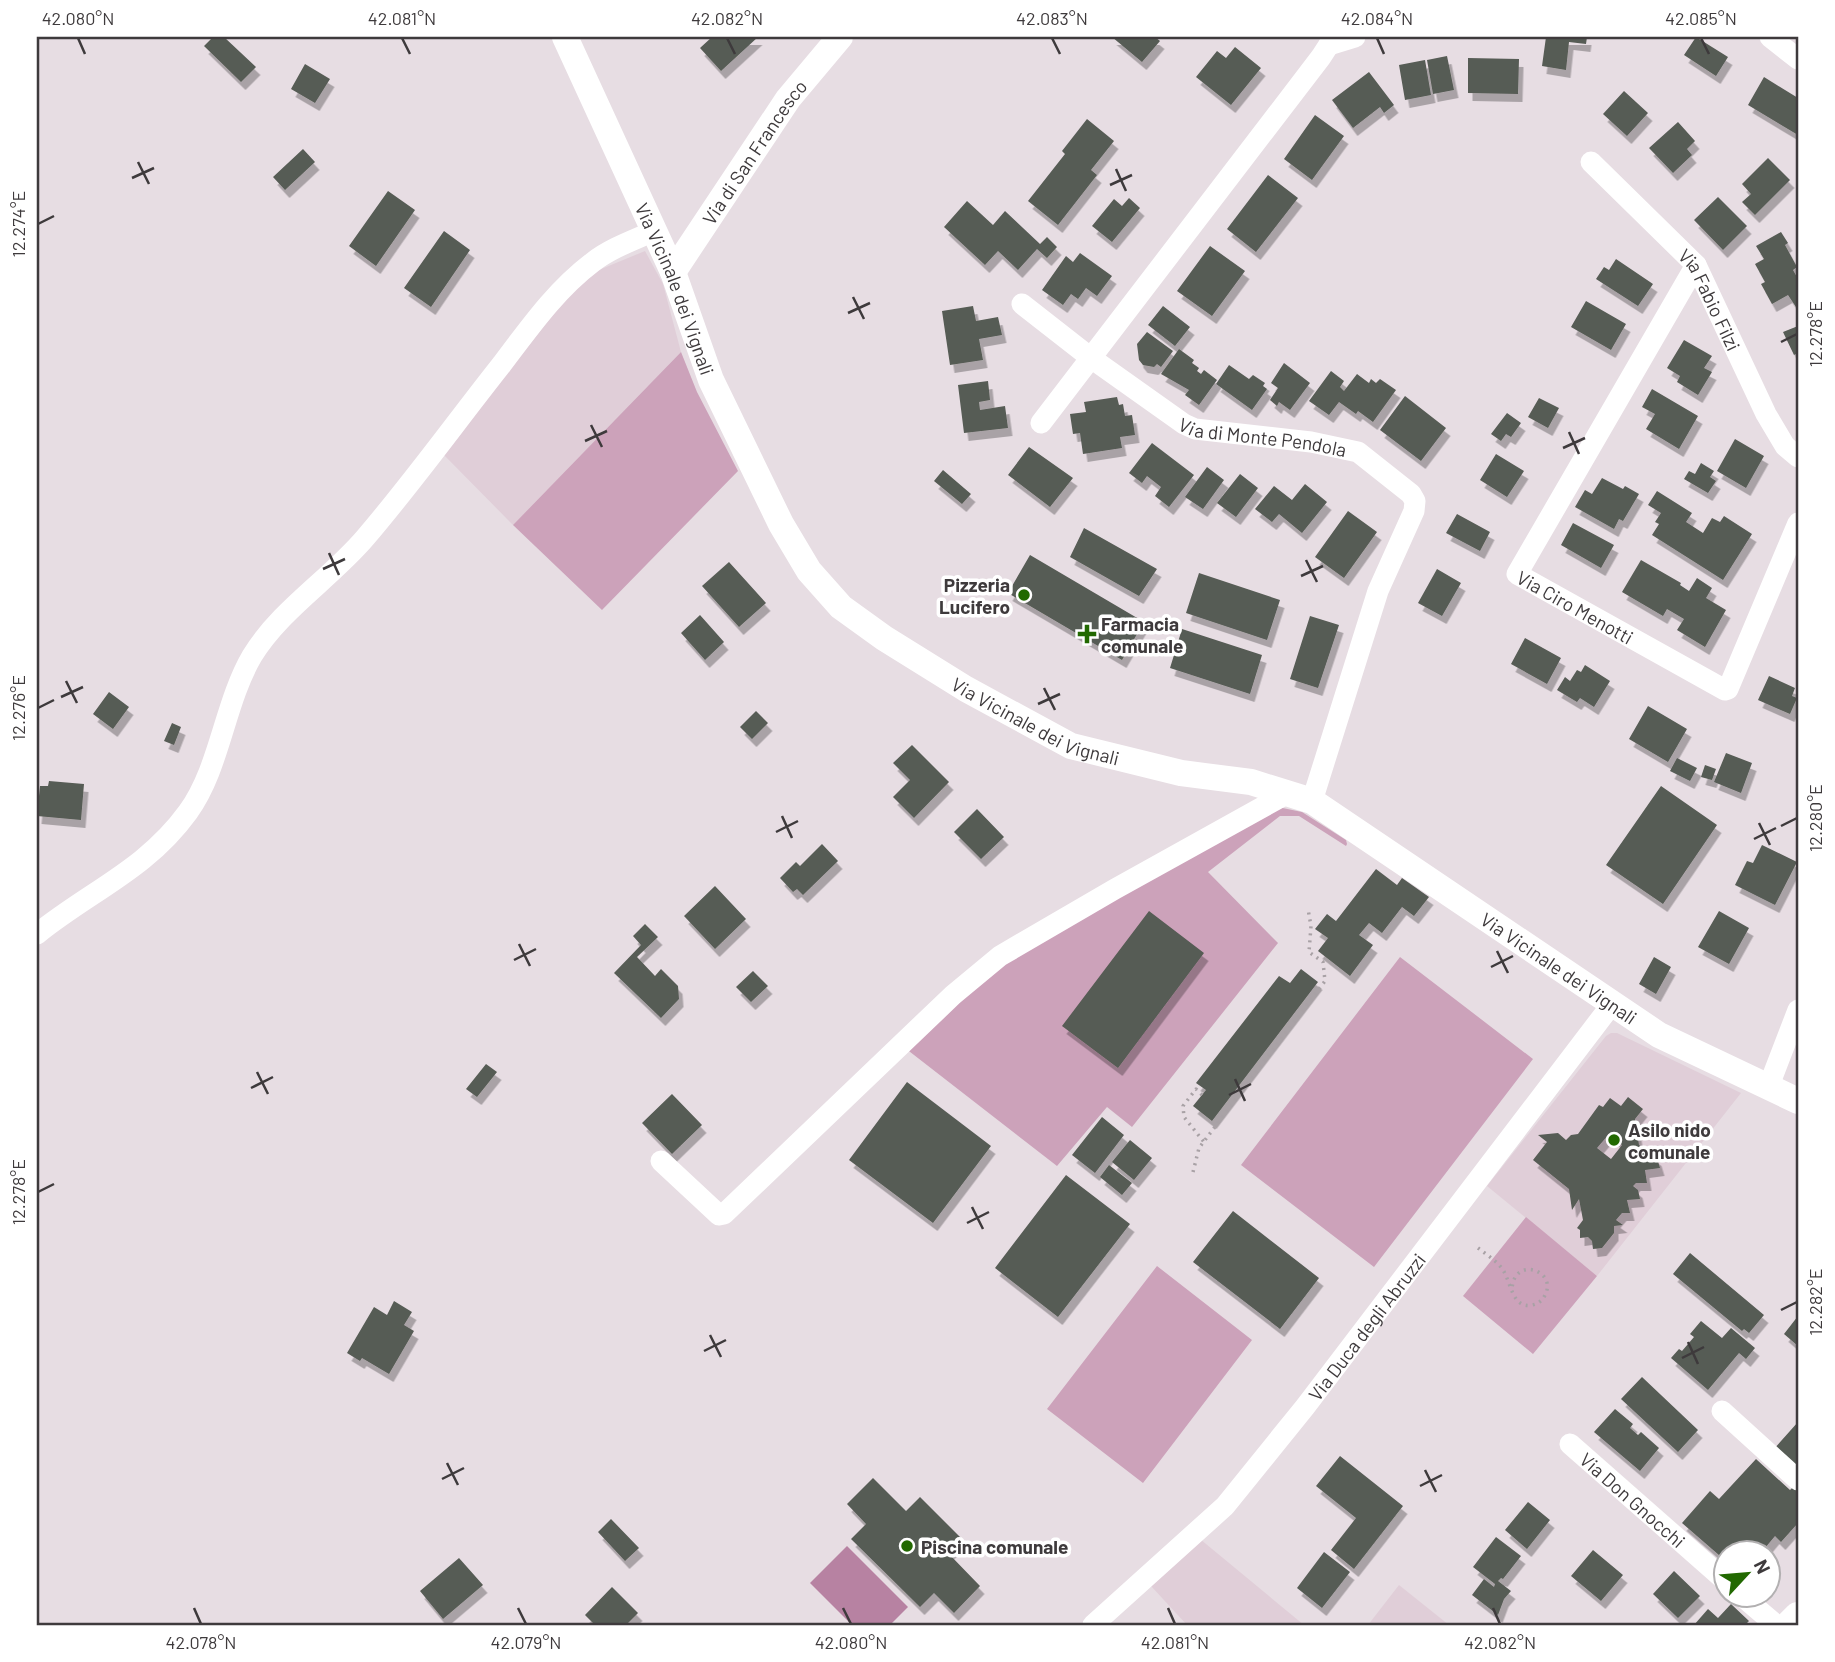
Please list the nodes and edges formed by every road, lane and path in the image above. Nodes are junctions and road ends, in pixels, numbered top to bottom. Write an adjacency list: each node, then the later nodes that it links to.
1 (565, 37): 8 (street, Via Vicinale dei Vignali)
2 (840, 37): 10 (street, Via di San Francesco)
3 (1354, 37): 5 (street)
4 (1770, 37): 6 (street)
5 (1331, 41): 12 (street)
6 (1798, 59)
7 (1591, 162): 9 (street, Via Fabio Filzi)
8 (654, 231): 10 (street, Via Vicinale dei Vignali); 18 (street)
9 (1696, 265): 14 (street, Via Fabio Filzi); 15 (street, Via Ciro Menotti)
10 (673, 272): 16 (street, Via Vicinale dei Vignali)
11 (1022, 304): 12 (street, Via di Monte Pendola)
12 (1091, 358): 13 (street); 16 (street, Via di Monte Pendola)
13 (1041, 423)
14 (1798, 457)
15 (1798, 523)
16 (1300, 797): 19 (street, Via Vicinale dei Vignali); 25 (street)
17 (1308, 909): 24 (path)
18 (37, 934)
19 (1612, 1004): 21 (street, Via Vicinale dei Vignali); 35 (street, Via Duca degli Abruzzi)
20 (1798, 1010): 21 (street)
21 (1768, 1088): 23 (street, Via Vicinale dei Vignali)
22 (1202, 1095): 24 (path)
23 (1798, 1101)
24 (1205, 1142): 26 (path)
25 (661, 1161)
26 (1194, 1172)
27 (1478, 1248): 28 (path)
28 (1512, 1289): 28 (path)
29 (1722, 1411): 31 (street)
30 (1570, 1444): 32 (street, Via Don Gnocchi)
31 (1798, 1480)
32 (1713, 1570)
33 (1759, 1610): 36 (street)
34 (1798, 1616): 37 (main road)
35 (1093, 1625)
36 (1776, 1625)
37 (1790, 1625)

